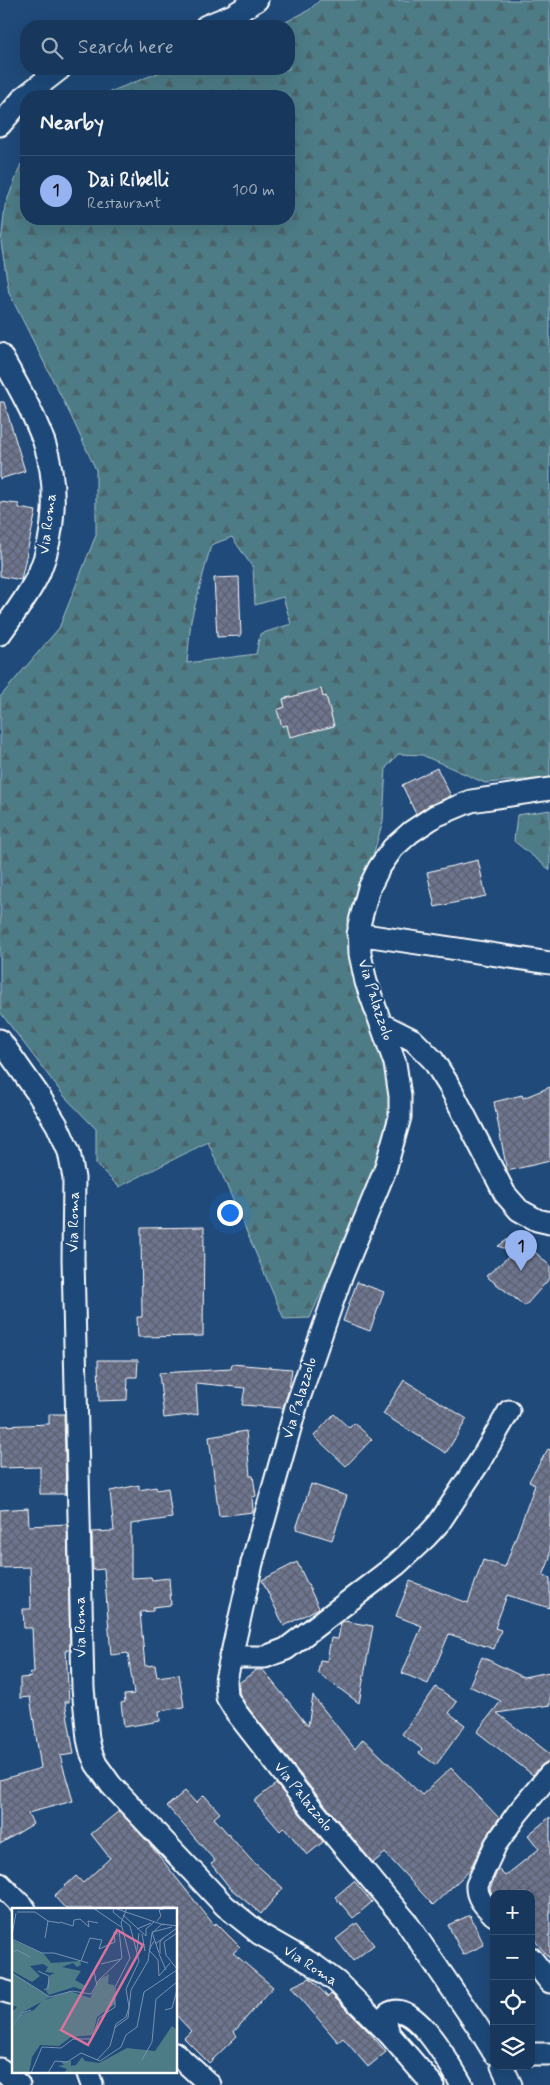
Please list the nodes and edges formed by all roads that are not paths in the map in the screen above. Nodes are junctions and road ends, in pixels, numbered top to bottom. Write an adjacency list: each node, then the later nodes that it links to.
1 (257, 0): 2 (street)
2 (221, 20)
3 (52, 75): 4 (street)
4 (33, 90)
5 (20, 102): 6 (street)
6 (0, 125)
7 (0, 354): 8 (street, Via Roma)
8 (0, 634)
9 (550, 789): 10 (street, Via Palazzolo)
10 (358, 934): 11 (street); 12 (street, Via Palazzolo)
11 (550, 963)
12 (381, 1024): 14 (street); 16 (street, Via Palazzolo)
13 (0, 1040): 24 (street, Via Roma)
14 (550, 1223)
15 (509, 1411): 16 (street)
16 (230, 1657): 23 (street, Via Palazzolo)
17 (550, 1774): 20 (street)
18 (0, 1884): 19 (street)
19 (24, 1908)
20 (490, 1910)
21 (535, 1963): 22 (street)
22 (550, 1982)
23 (486, 2029): 25 (street, Via Palazzolo)
24 (389, 2034): 35 (street, Via Roma); 36 (street)
25 (490, 2041)
26 (535, 2054): 27 (street)
27 (550, 2054)
28 (178, 2056): 34 (street)
29 (0, 2069): 32 (street)
30 (504, 2070): 37 (street)
31 (88, 2072): 33 (street)
32 (19, 2085)
33 (92, 2085)
34 (210, 2085)
35 (434, 2085)
36 (462, 2085)
37 (510, 2085)

